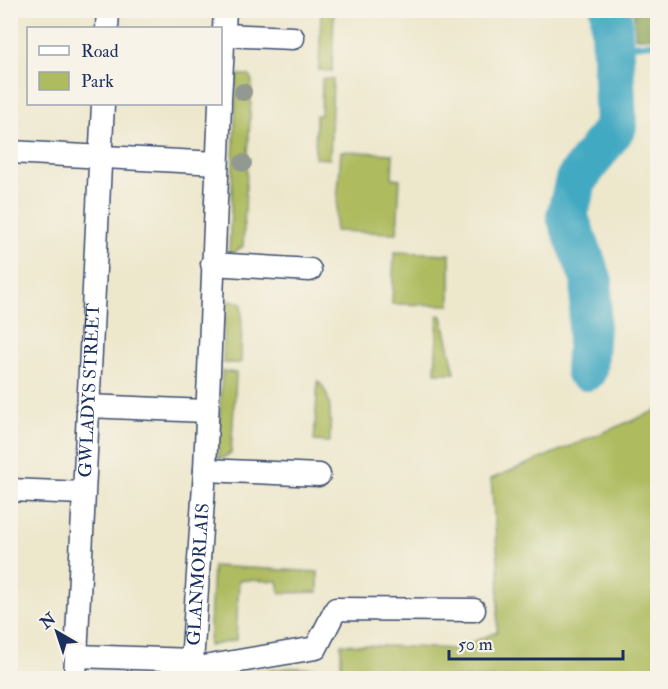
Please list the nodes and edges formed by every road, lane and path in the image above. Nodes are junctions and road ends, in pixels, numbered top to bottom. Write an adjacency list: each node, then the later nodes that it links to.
1 (108, 10): 3 (street)
2 (225, 10): 4 (street, GLANMORLAIS)
3 (107, 27)
4 (224, 35): 5 (street); 6 (street, GLANMORLAIS)
5 (293, 38)
6 (222, 68)
7 (103, 105): 10 (street, GWLADYS STREET)
8 (220, 105): 11 (street, GLANMORLAIS)
9 (10, 152): 10 (street)
10 (100, 156): 11 (street); 14 (street, GWLADYS STREET)
11 (217, 163): 12 (street, GLANMORLAIS)
12 (212, 264): 13 (street); 15 (street, GLANMORLAIS)
13 (310, 270)
14 (87, 406): 15 (street); 19 (street, GWLADYS STREET)
15 (206, 411): 16 (street, GLANMORLAIS)
16 (205, 470): 17 (street); 22 (street, GLANMORLAIS)
17 (319, 475)
18 (10, 490): 19 (street)
19 (83, 493): 21 (street, GWLADYS STREET)
20 (474, 610): 22 (street)
21 (75, 667): 22 (street)
22 (192, 669)

